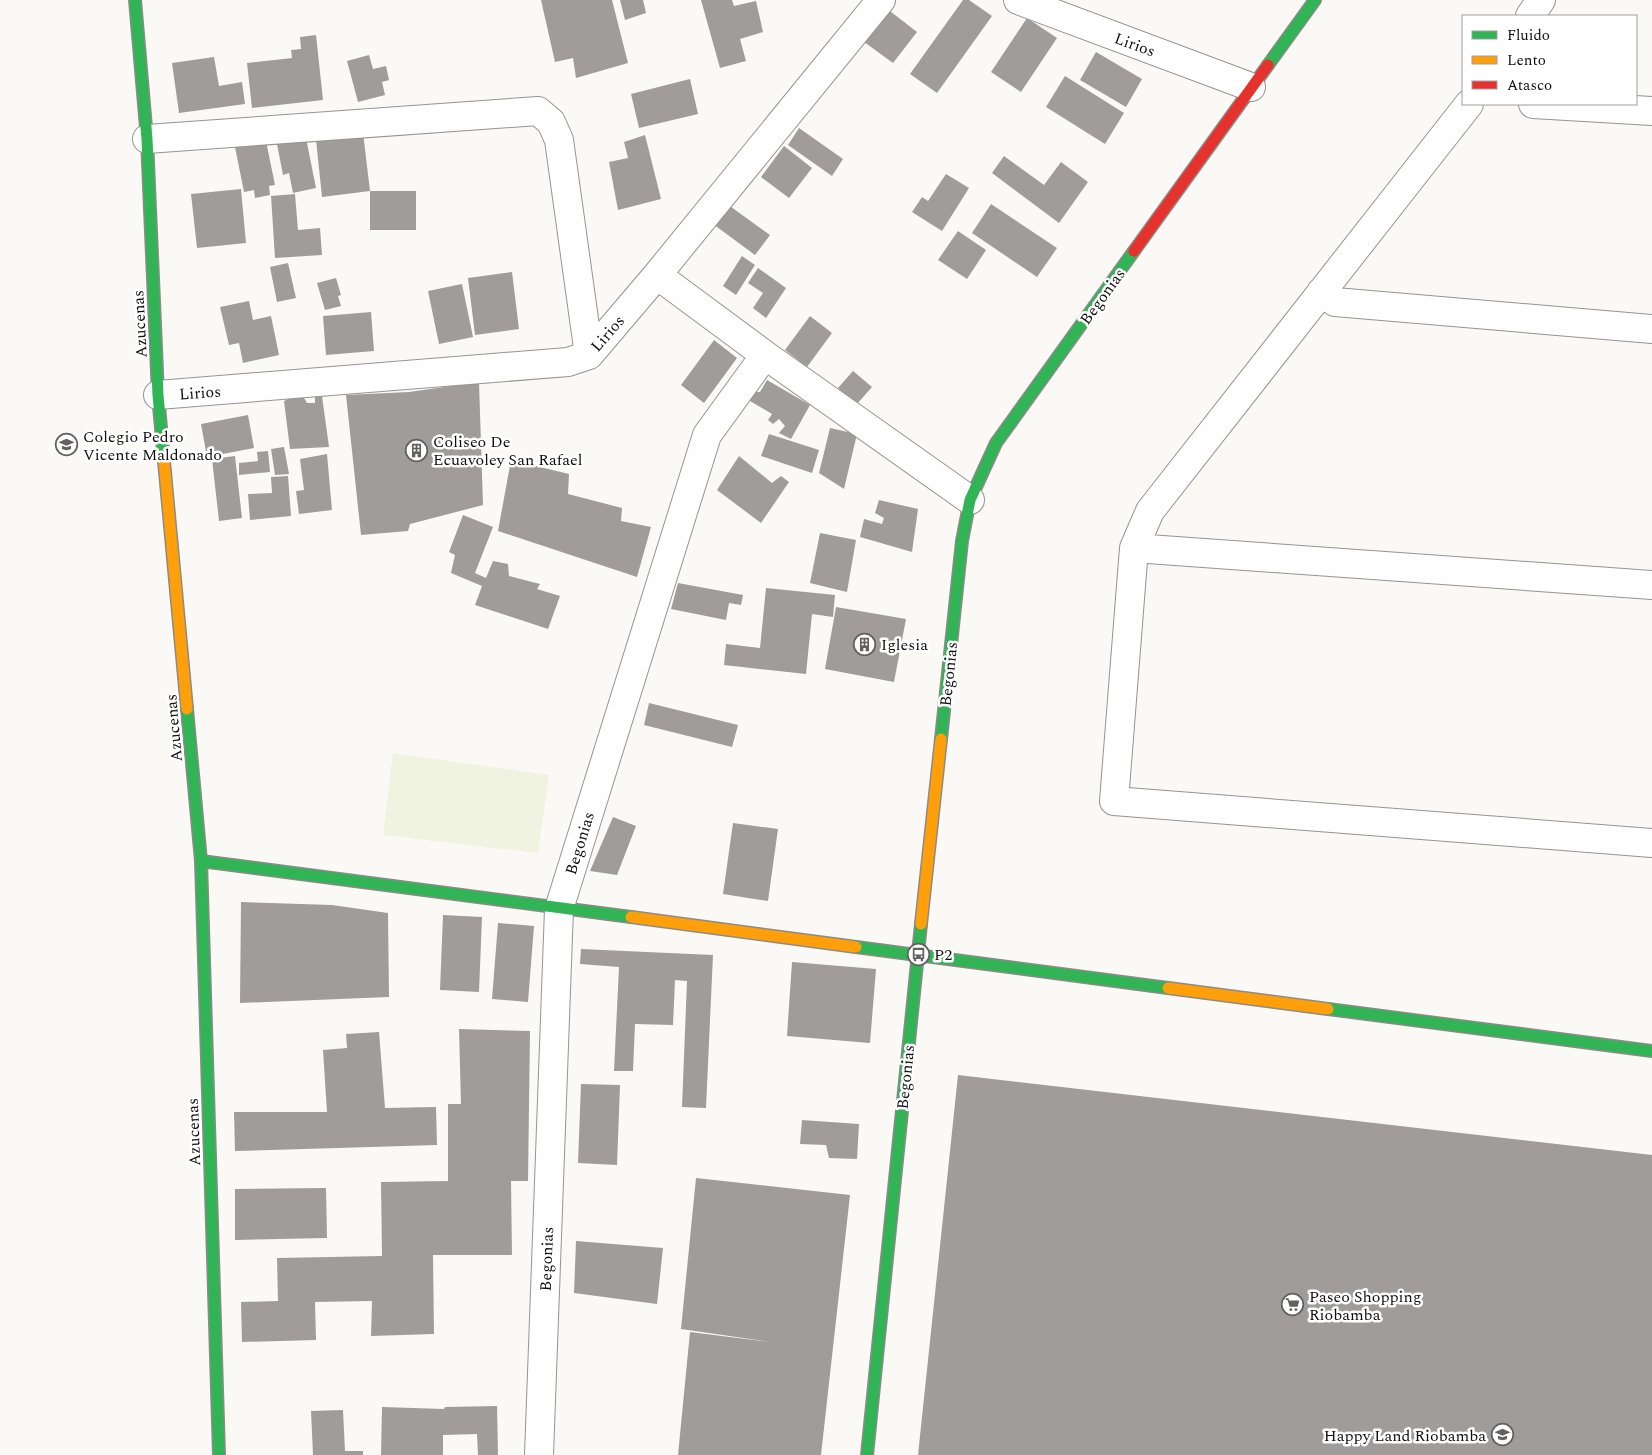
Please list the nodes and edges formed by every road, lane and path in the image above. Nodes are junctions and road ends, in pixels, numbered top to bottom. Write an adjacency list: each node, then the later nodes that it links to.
1 (135, 0): 11 (street, Azucenas)
2 (881, 0): 12 (street, Lirios)
3 (1018, 0): 7 (street, Lirios)
4 (1315, 0): 7 (street, Begonias)
5 (1541, 0): 6 (street)
6 (1531, 15)
7 (1251, 87): 18 (street, Begonias)
8 (1468, 105): 13 (street)
9 (1550, 105): 10 (street)
10 (1652, 111)
11 (147, 139): 15 (street); 17 (street, Azucenas)
12 (658, 275): 15 (street, Lirios); 16 (street)
13 (1321, 292): 14 (street); 19 (street)
14 (1652, 329)
15 (589, 355): 17 (street, Lirios)
16 (765, 355): 18 (street); 23 (street, Begonias)
17 (158, 395): 22 (street, Azucenas)
18 (970, 500): 24 (street, Begonias)
19 (1134, 548): 20 (street); 21 (street)
20 (1652, 585)
21 (1652, 843)
22 (201, 861): 23 (street); 26 (street, Azucenas)
23 (559, 909): 24 (street); 27 (street, Begonias)
24 (918, 954): 25 (street); 28 (street, Begonias)
25 (1652, 1051)
26 (219, 1455)
27 (539, 1455)
28 (867, 1455)

